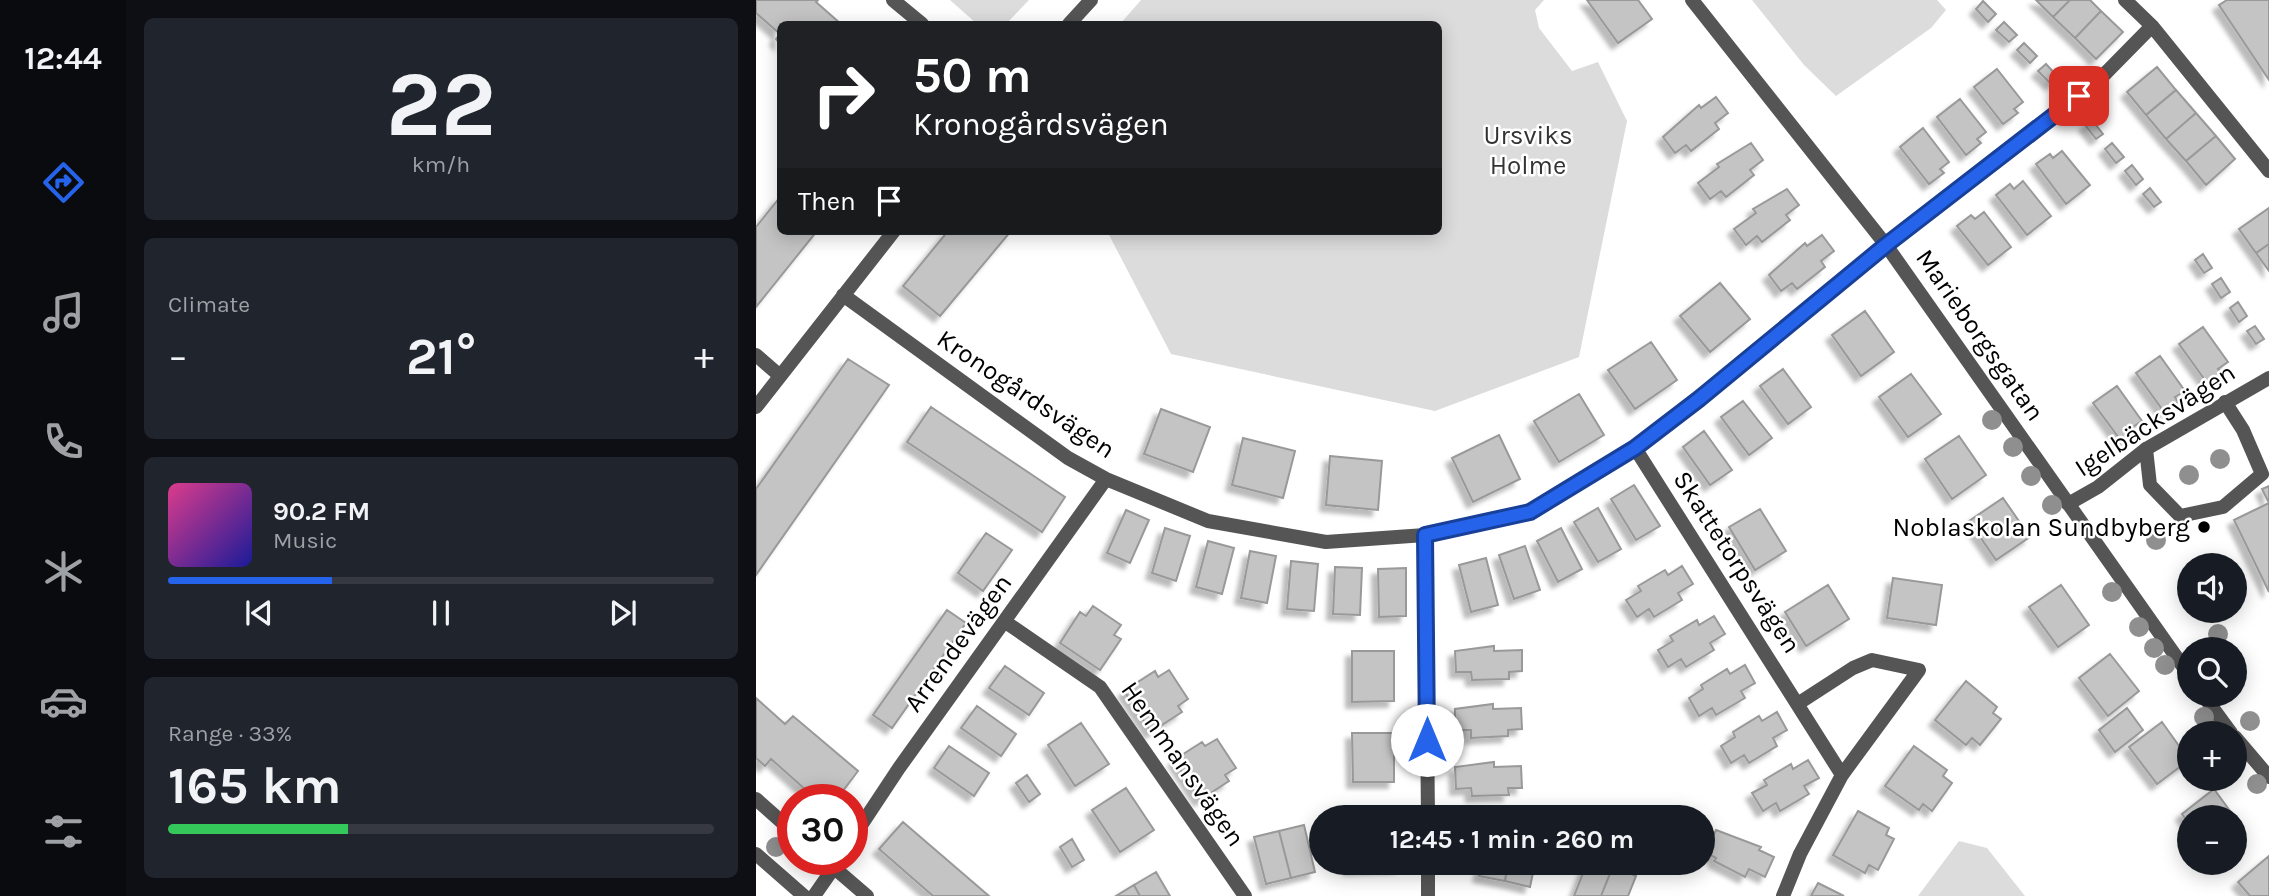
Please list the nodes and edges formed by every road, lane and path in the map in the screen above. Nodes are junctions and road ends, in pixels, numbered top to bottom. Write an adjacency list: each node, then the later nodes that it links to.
1 (893, 0): 5 (street)
2 (1091, 0): 6 (street)
3 (1692, 0): 10 (street, Marieborgsgatan)
4 (2125, 0): 7 (street)
5 (918, 21)
6 (1072, 21)
7 (2152, 26): 8 (street); 10 (street, Kronogårdsvägen)
8 (2269, 171)
9 (891, 235): 11 (street)
10 (1886, 245): 17 (street, Kronogårdsvägen); 20 (street, Marieborgsgatan)
11 (843, 295): 13 (street); 19 (street, Kronogårdsvägen)
12 (756, 355): 13 (street)
13 (779, 375): 16 (street)
14 (2269, 378): 15 (street, Igelbäcksvägen)
15 (2225, 402): 18 (street, Igelbäcksvägen); 18 (street)
16 (756, 407)
17 (1635, 448): 21 (street, Kronogårdsvägen); 24 (street, Skattetorpsvägen)
18 (2146, 449): 20 (street, Igelbäcksvägen)
19 (1106, 479): 21 (street, Kronogårdsvägen); 22 (street, Arrendevägen)
20 (2068, 504): 23 (street, Marieborgsgatan)
21 (1425, 535): 29 (street)
22 (1004, 621): 30 (street, Arrendevägen); 39 (street, Hemmansvägen)
23 (2177, 658)
24 (1799, 704): 26 (street, Skattetorpsvägen); 26 (street)
25 (2247, 751): 27 (street)
26 (1842, 775): 41 (street)
27 (2269, 777)
28 (756, 799): 31 (street)
29 (1428, 805)
30 (868, 815)
31 (777, 818)
32 (756, 854): 36 (street)
33 (825, 875): 37 (street)
34 (845, 875): 38 (street)
35 (1428, 875): 40 (street)
36 (804, 896)
37 (814, 896)
38 (867, 896)
39 (1245, 896)
40 (1428, 896)
41 (1783, 896)

